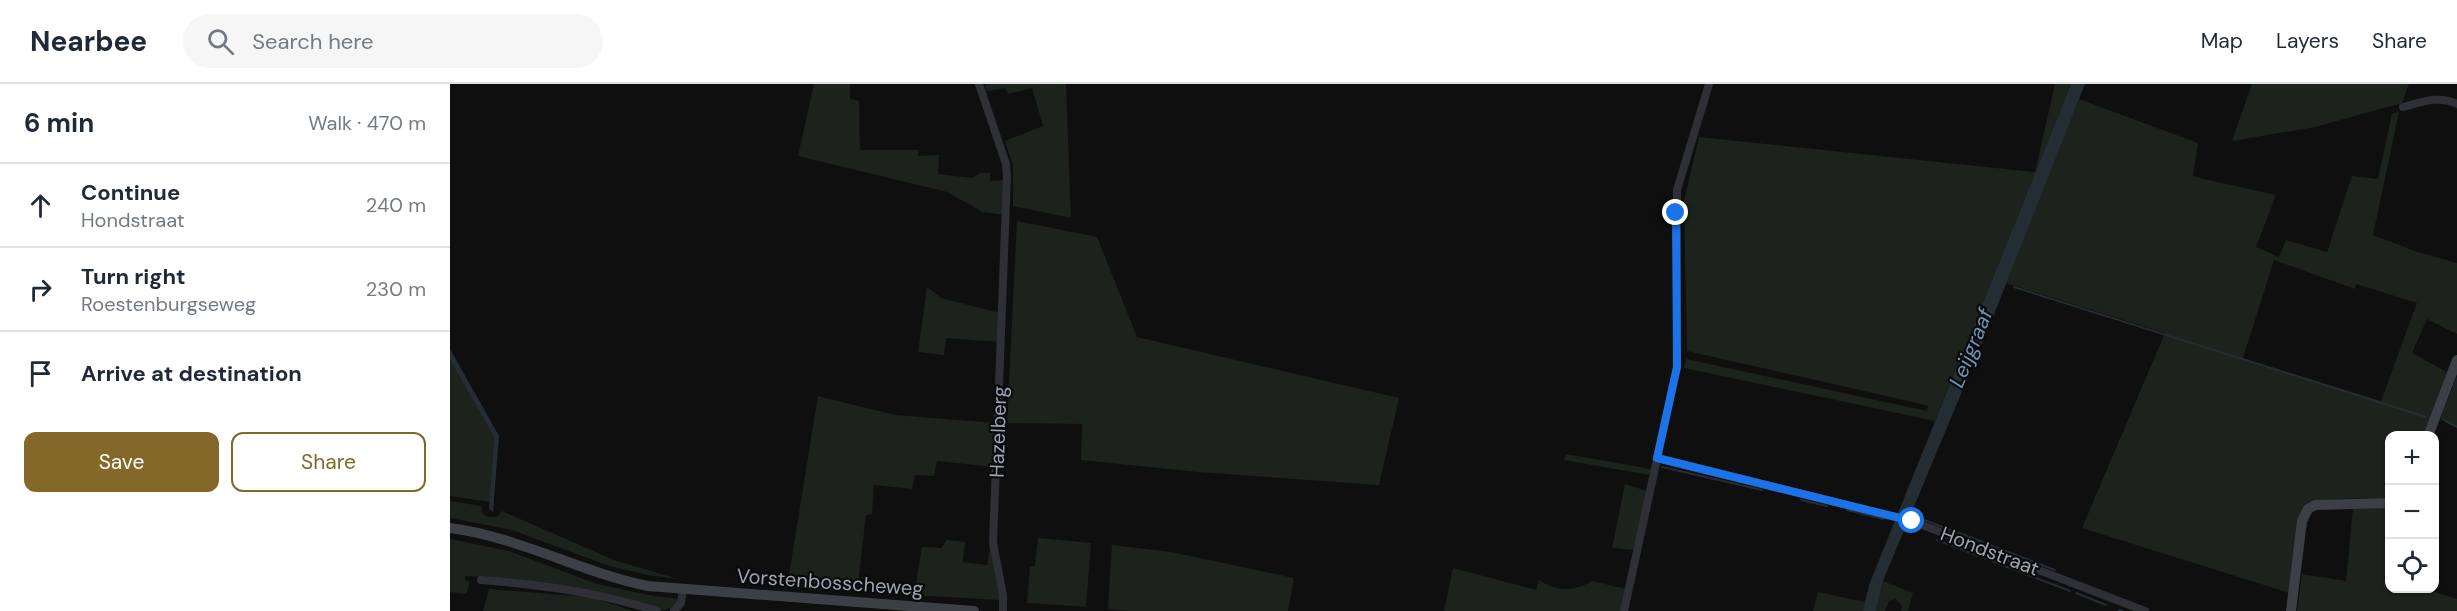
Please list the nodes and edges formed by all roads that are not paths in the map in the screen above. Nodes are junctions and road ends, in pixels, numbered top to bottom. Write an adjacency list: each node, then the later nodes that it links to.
1 (980, 84): 15 (street, Hazelberg)
2 (1709, 84): 7 (street)
3 (2457, 104): 4 (street)
4 (2403, 107)
5 (2457, 360): 6 (street)
6 (2430, 431)
7 (1657, 458): 16 (street); 17 (street, Hondstraat)
8 (2385, 502): 18 (street)
9 (450, 528): 11 (street, Vorstenbosscheweg)
10 (481, 580): 12 (street)
11 (683, 589): 13 (street); 14 (street, Vorstenbosscheweg)
12 (657, 611)
13 (674, 611)
14 (974, 611)
15 (1003, 611)
16 (1624, 611)
17 (2145, 611)
18 (2291, 611)

